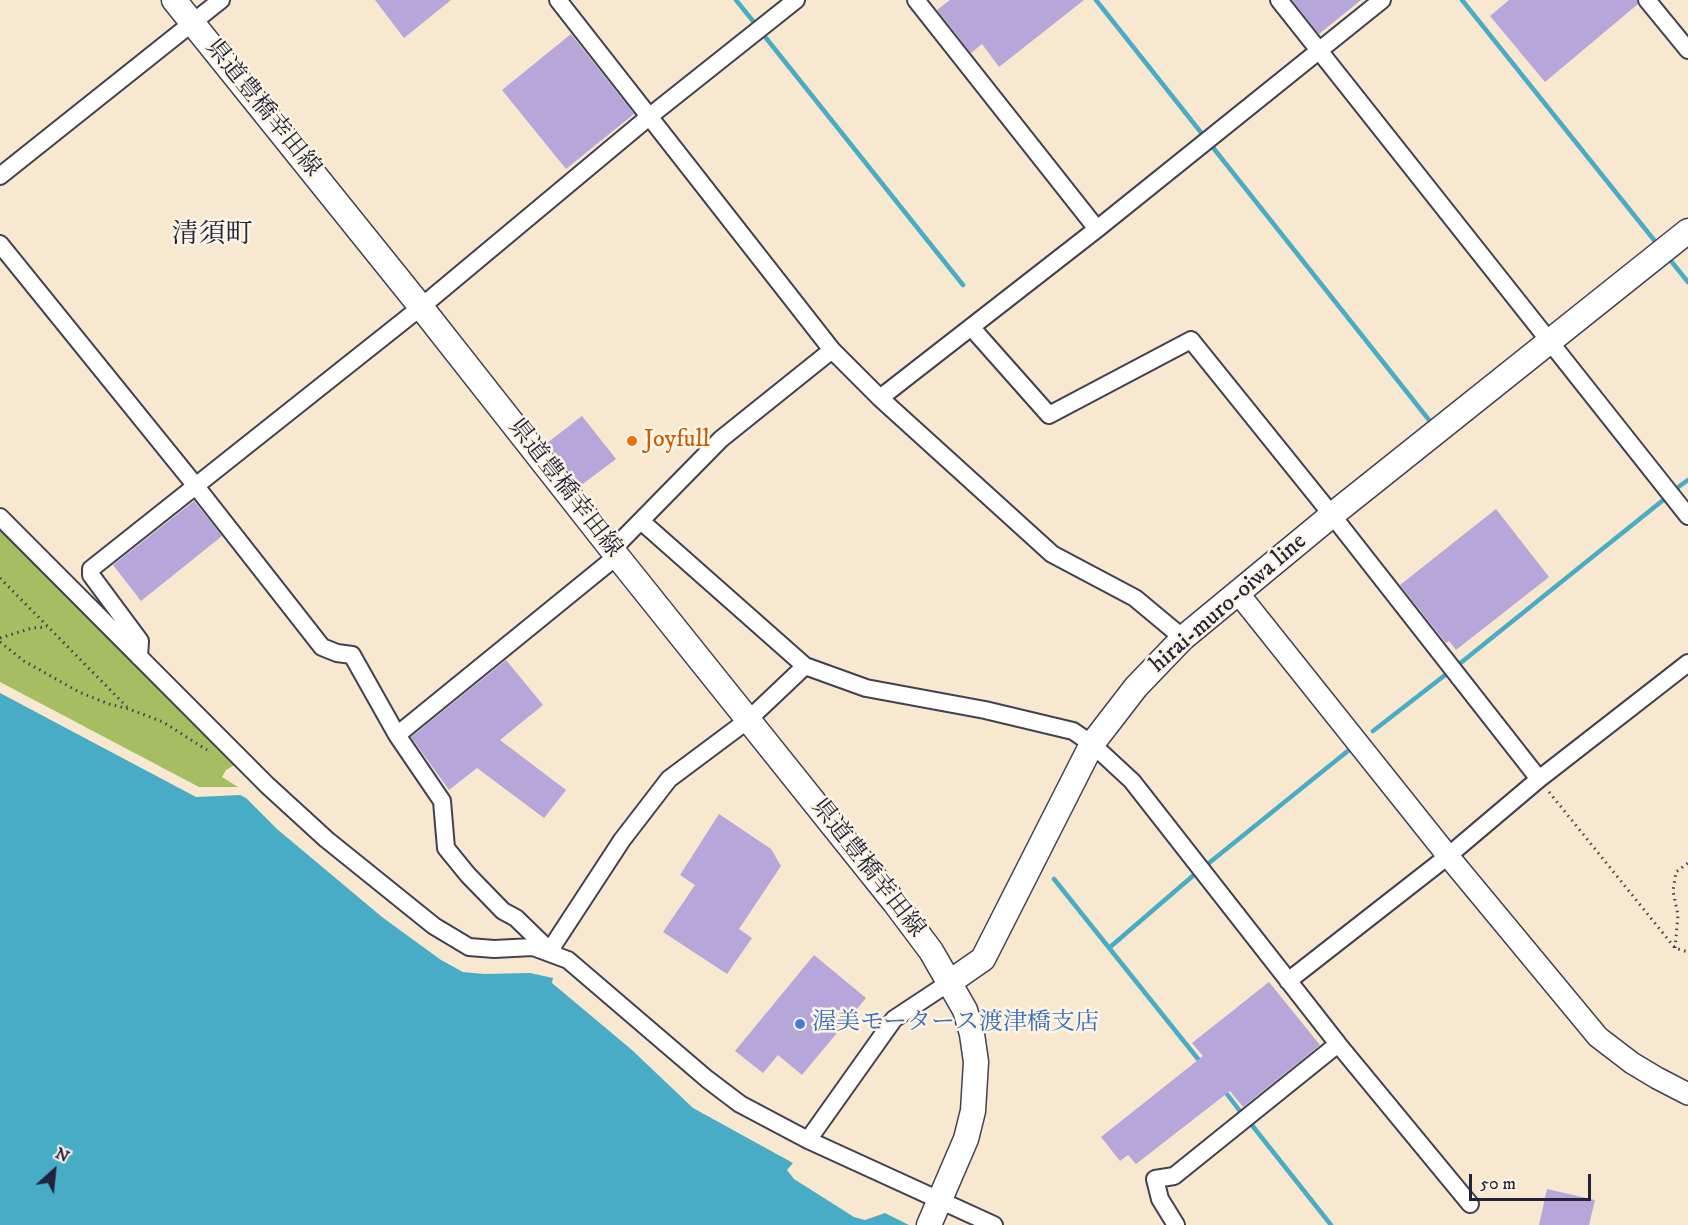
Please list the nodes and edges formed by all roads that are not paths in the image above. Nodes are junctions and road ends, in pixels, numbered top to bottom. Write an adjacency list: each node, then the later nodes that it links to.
1 (174, 0): 9 (main road, 県道豊橋幸田線)
2 (221, 0): 9 (street)
3 (558, 0): 12 (street)
4 (796, 0): 12 (street)
5 (916, 0): 14 (street)
6 (1279, 0): 11 (street)
7 (1382, 0): 11 (street)
8 (1647, 0): 10 (street)
9 (192, 23): 13 (street); 17 (main road, 県道豊橋幸田線)
10 (1688, 50)
11 (1318, 51): 14 (street); 19 (street)
12 (650, 116): 17 (street); 20 (street)
13 (0, 176)
14 (1097, 229): 18 (street)
15 (1688, 231): 19 (main road, hirai-muro-oiwa line)
16 (0, 243): 22 (street)
17 (421, 307): 22 (street); 27 (main road, 県道豊橋幸田線)
18 (971, 327): 21 (street); 23 (street)
19 (1550, 341): 23 (main road, hirai-muro-oiwa line); 24 (street)
20 (832, 350): 21 (street); 26 (street)
21 (880, 398): 29 (street)
22 (195, 485): 30 (street); 34 (street)
23 (1332, 515): 28 (main road, hirai-muro-oiwa line); 36 (street)
24 (1688, 516)
25 (0, 517): 30 (street)
26 (641, 521): 27 (street); 32 (street)
27 (614, 553): 33 (main road, 県道豊橋幸田線); 34 (street)
28 (1238, 593): 29 (main road, hirai-muro-oiwa line); 37 (street)
29 (1183, 638): 35 (main road, hirai-muro-oiwa line)
30 (139, 657): 38 (street)
31 (1688, 663): 36 (street)
32 (805, 666): 33 (street); 35 (street)
33 (748, 720): 38 (street); 40 (main road, 県道豊橋幸田線)
34 (397, 735): 38 (street)
35 (1092, 744): 39 (street); 40 (main road, hirai-muro-oiwa line)
36 (1539, 780): 37 (street)
37 (1448, 856): 39 (street); 42 (street)
38 (552, 953): 43 (street)
39 (1288, 981): 41 (street)
40 (950, 982): 43 (street); 45 (main road)
41 (1338, 1044): 44 (street); 47 (street)
42 (1688, 1094)
43 (808, 1140): 45 (street)
44 (1470, 1204)
45 (936, 1210): 46 (street)
46 (994, 1225)
47 (1176, 1225)

